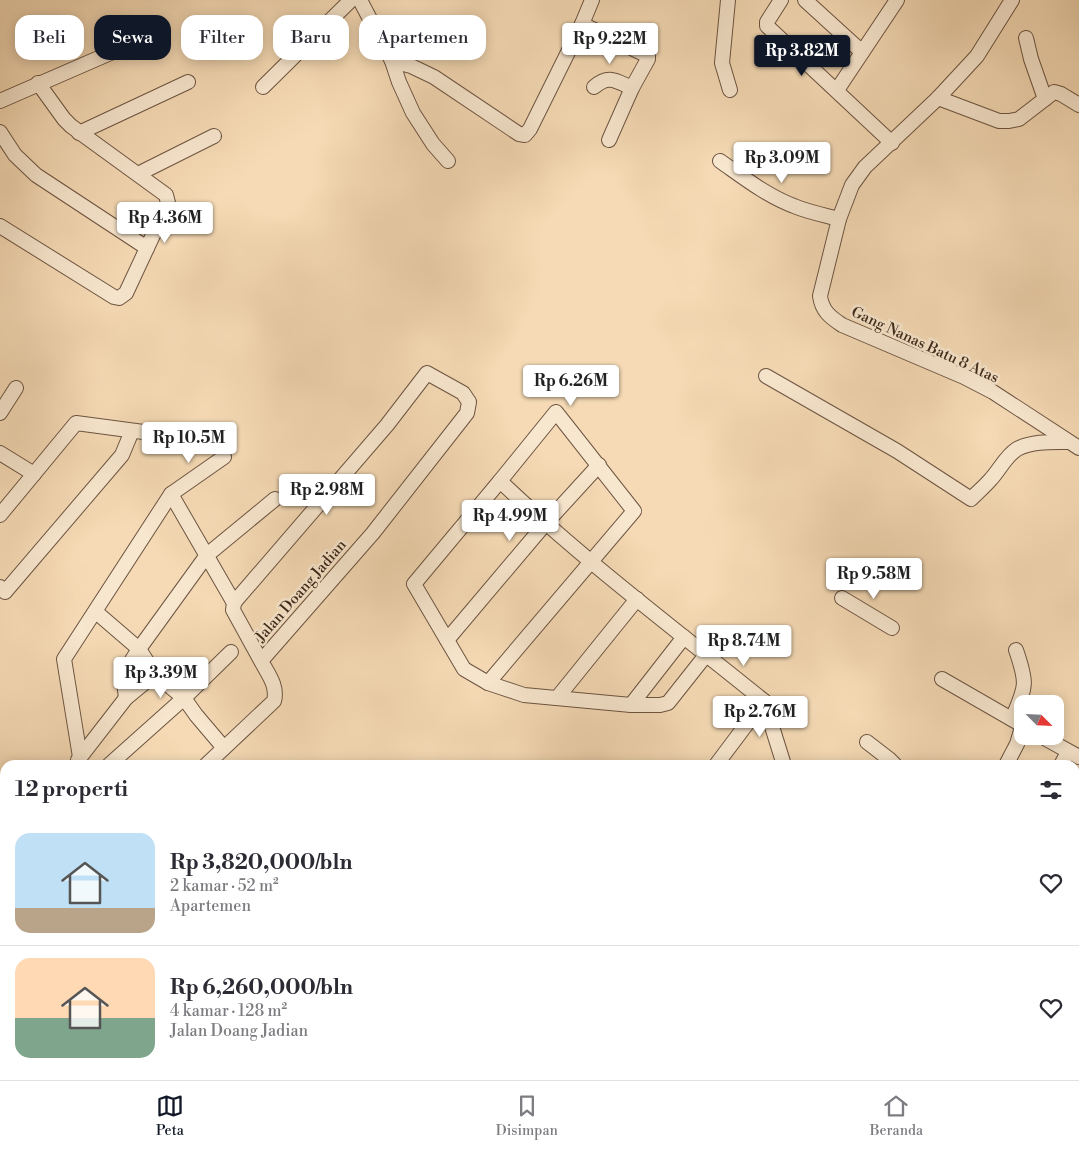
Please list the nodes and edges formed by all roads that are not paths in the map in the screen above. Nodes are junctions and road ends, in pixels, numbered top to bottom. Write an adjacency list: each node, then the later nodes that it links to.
1 (351, 0): 16 (street)
2 (360, 0): 13 (street)
3 (592, 0): 9 (street)
4 (728, 0): 19 (street)
5 (781, 0): 20 (street)
6 (805, 0): 11 (street)
7 (897, 0): 11 (street)
8 (1012, 0): 21 (street, Gang Nanas Batu 8 Atas)
9 (582, 24): 13 (street); 18 (street)
10 (1026, 38): 22 (street)
11 (862, 52): 20 (street)
12 (94, 59): 15 (street)
13 (392, 61): 31 (street)
14 (188, 82): 26 (street)
15 (38, 83): 23 (street); 26 (street)
16 (263, 87)
17 (594, 87): 18 (street)
18 (632, 88): 28 (street)
19 (730, 90)
20 (836, 90): 29 (street)
21 (938, 98): 22 (street); 29 (street, Gang Nanas Batu 8 Atas)
22 (1044, 99): 24 (street)
23 (0, 100)
24 (1079, 105)
25 (0, 132): 35 (street)
26 (79, 132): 32 (street)
27 (214, 136): 32 (street)
28 (609, 140)
29 (892, 143): 33 (street, Gang Nanas Batu 8 Atas)
30 (720, 160): 33 (street)
31 (448, 161)
32 (138, 174): 35 (street)
33 (839, 219): 41 (street, Gang Nanas Batu 8 Atas)
34 (0, 226): 35 (street)
35 (147, 248)
36 (766, 376): 41 (street)
37 (16, 388): 38 (street)
38 (0, 413)
39 (132, 430): 40 (street); 45 (street); 53 (street)
40 (151, 433)
41 (1074, 445)
42 (0, 453): 45 (street)
43 (224, 458): 47 (street)
44 (598, 465): 46 (street); 50 (street); 52 (street)
45 (34, 474): 49 (street)
46 (500, 481): 50 (street); 60 (street)
47 (171, 494): 51 (street); 57 (street)
48 (275, 499): 51 (street)
49 (0, 515)
50 (544, 524): 52 (street); 60 (street)
51 (207, 554): 56 (street); 61 (street)
52 (592, 562): 55 (street); 68 (street)
53 (2, 592)
54 (842, 598): 58 (street)
55 (637, 599): 59 (street); 72 (street)
56 (234, 603): 65 (street); 65 (street, Jalan Doang Jadian)
57 (96, 612): 61 (street); 81 (street)
58 (892, 628)
59 (684, 637): 64 (street); 74 (street)
60 (447, 640): 68 (street)
61 (139, 649): 66 (street); 70 (street)
62 (1016, 650): 69 (street)
63 (231, 652): 71 (street)
64 (706, 654): 73 (street); 74 (street)
65 (261, 661): 79 (street, Jalan Doang Jadian)
66 (155, 674): 70 (street); 71 (street)
67 (942, 679): 75 (street)
68 (488, 683): 72 (street)
69 (1022, 695)
70 (126, 698): 82 (street)
71 (184, 698): 79 (street); 83 (street)
72 (557, 698): 74 (street)
73 (764, 702): 85 (street); 86 (street)
74 (631, 705)
75 (1014, 721)
76 (867, 742): 87 (street)
77 (1016, 745): 88 (street)
78 (1057, 745): 80 (street)
79 (224, 748): 84 (street, Jalan Doang Jadian)
80 (1074, 755)
81 (77, 760)
82 (78, 760)
83 (115, 760)
84 (211, 760)
85 (720, 760)
86 (782, 760)
87 (890, 760)
88 (1009, 760)

